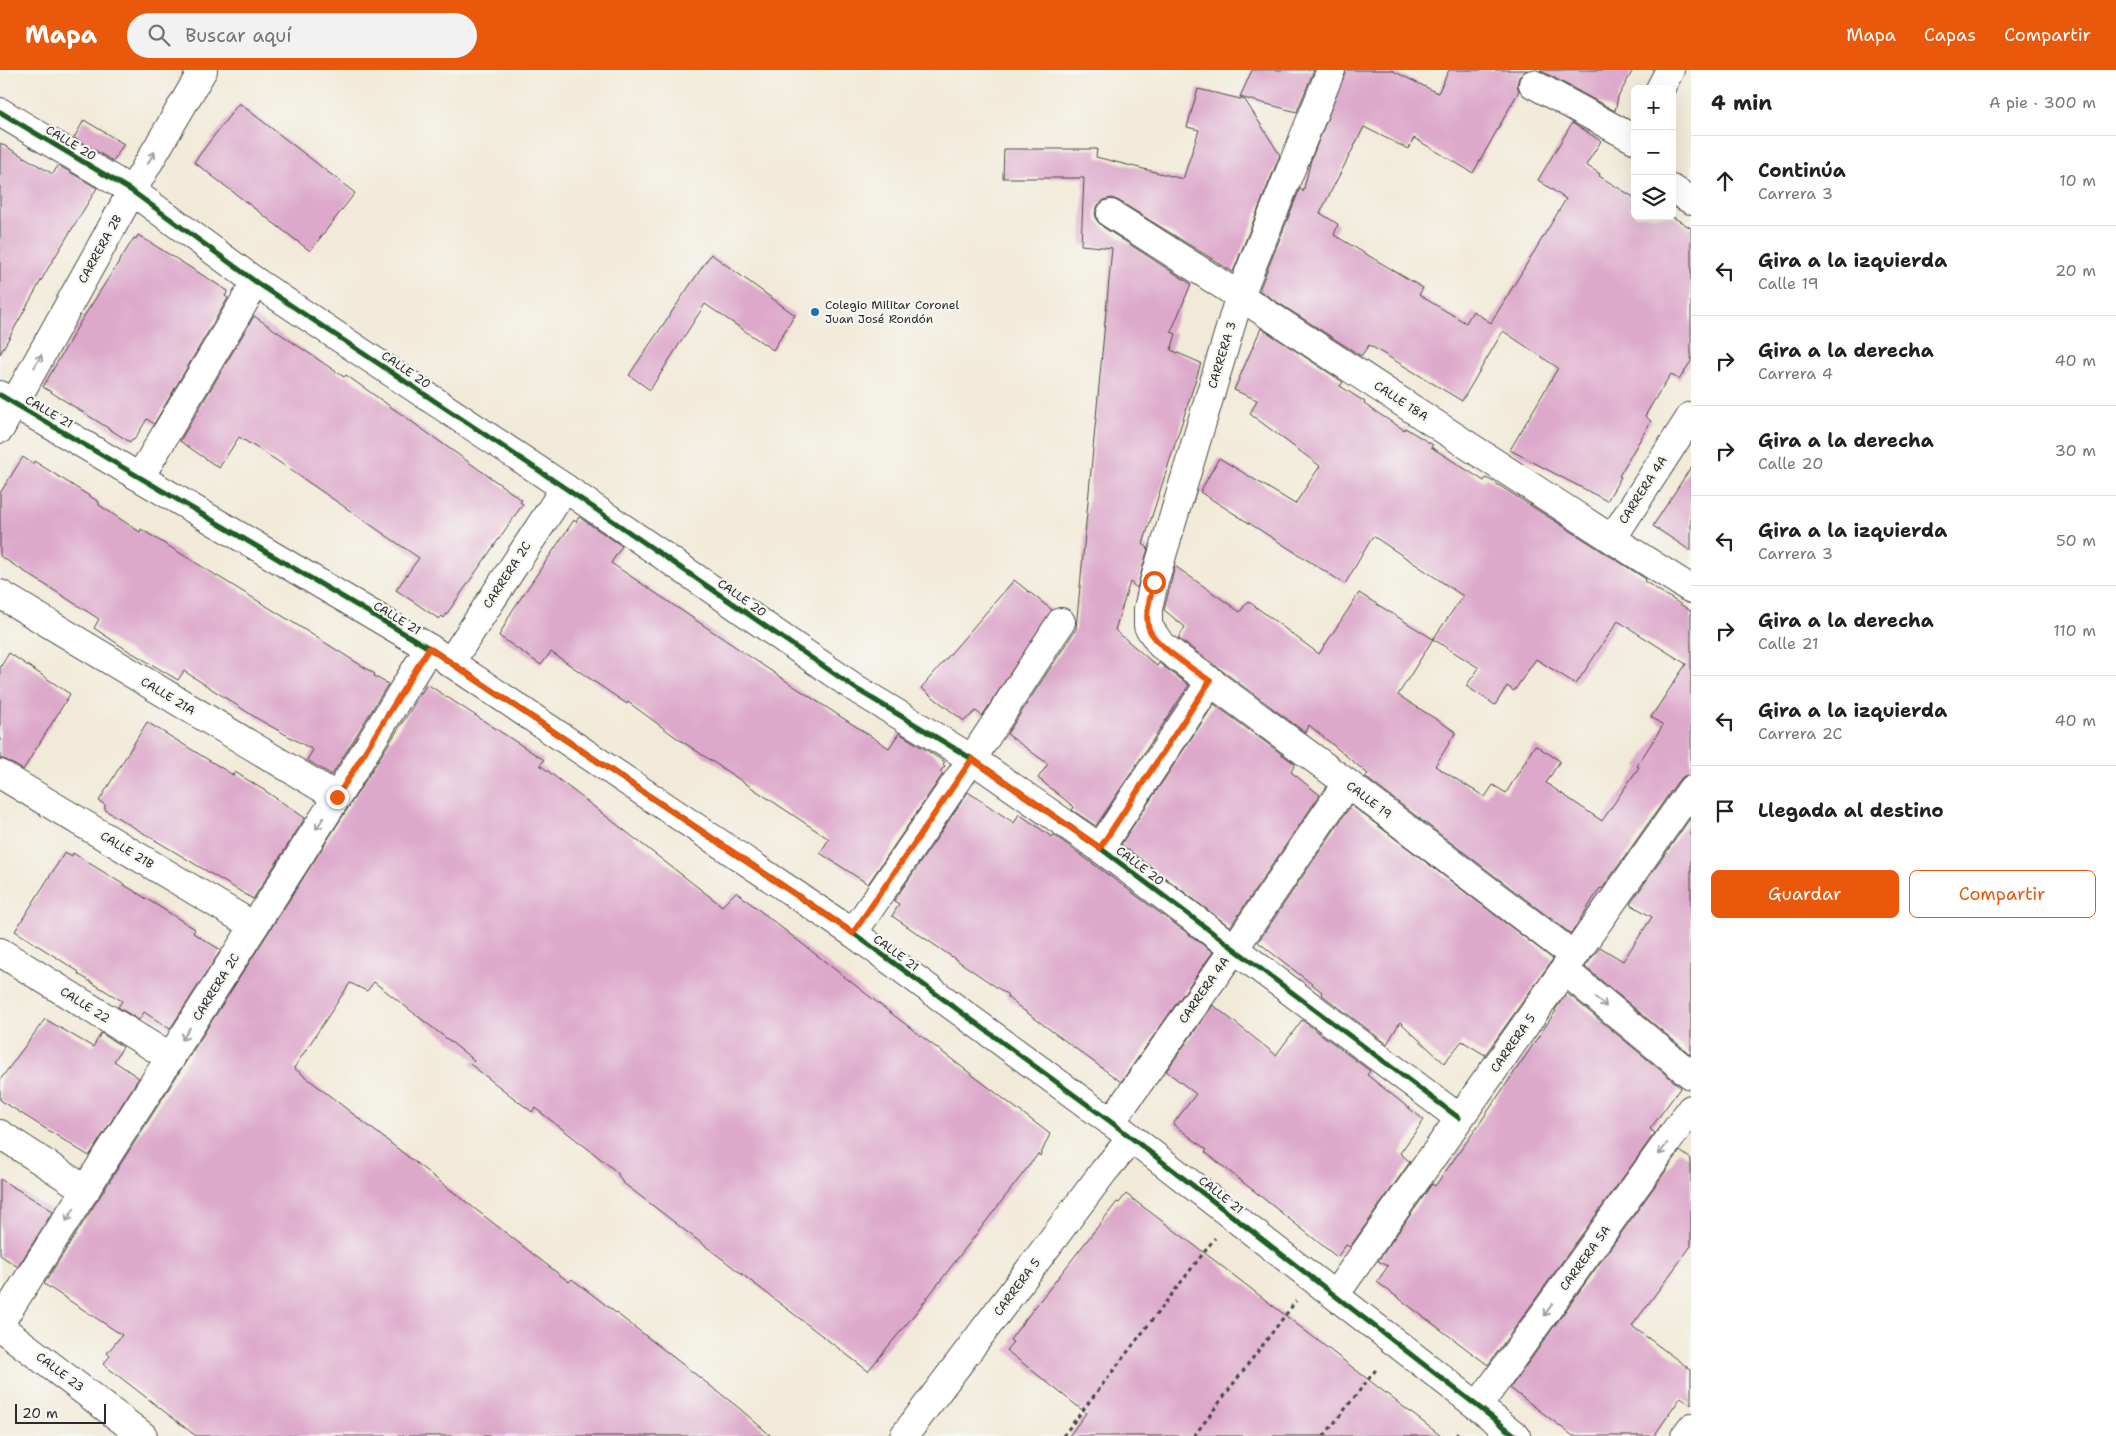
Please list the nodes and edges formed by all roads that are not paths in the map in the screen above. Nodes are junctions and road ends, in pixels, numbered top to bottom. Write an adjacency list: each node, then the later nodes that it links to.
1 (203, 70): 8 (street, CARRERA 2B, one-way to 1)
2 (1331, 70): 13 (street, CARRERA 3)
3 (1670, 70): 5 (street)
4 (1533, 84): 7 (street)
5 (1662, 85)
6 (0, 112): 8 (street, CALLE 20)
7 (1631, 137)
8 (132, 191): 12 (street, CALLE 20); 14 (street, CARRERA 2B, one-way to 8)
9 (1676, 191): 10 (street)
10 (1691, 200)
11 (1111, 214): 13 (street, CALLE 18A)
12 (256, 282): 17 (street); 18 (street, CALLE 20)
13 (1240, 295): 19 (street, CALLE 18A); 23 (street, CARRERA 3)
14 (7, 399): 16 (street, CARRERA 2B); 17 (street, CALLE 21)
15 (1691, 416): 19 (street, CARRERA 4A)
16 (0, 429)
17 (140, 477): 24 (street, CALLE 21)
18 (565, 488): 24 (street, CARRERA 2C); 26 (street, CALLE 20)
19 (1612, 539): 20 (street, CALLE 18A)
20 (1691, 589)
21 (0, 594): 30 (street, CALLE 21A)
22 (1061, 622): 26 (street)
23 (1161, 645): 25 (street, CALLE 19)
24 (440, 655): 30 (street, CARRERA 2C); 33 (street, CALLE 21)
25 (1210, 681): 28 (street, CALLE 19); 31 (street)
26 (972, 759): 31 (street, CALLE 20); 33 (street)
27 (0, 774): 32 (street, CALLE 21B)
28 (1347, 783): 34 (street, CARRERA 4A); 36 (street, CALLE 19)
29 (1691, 790): 36 (street, CARRERA 5)
30 (337, 797): 32 (street, CARRERA 2C, one-way to 32)
31 (1100, 848): 34 (street, CALLE 20)
32 (254, 926): 37 (street, CARRERA 2C, one-way to 37)
33 (853, 933): 41 (street, CALLE 21)
34 (1234, 949): 40 (street, CALLE 20); 41 (street, CARRERA 4A)
35 (0, 952): 37 (street, CALLE 22)
36 (1569, 963): 38 (street, CALLE 19, one-way to 38); 40 (street, CARRERA 5)
37 (171, 1058): 43 (street, CARRERA 2C)
38 (1691, 1075)
39 (1691, 1109): 46 (street, CARRERA 5A, one-way to 46)
40 (1459, 1118): 44 (street, CARRERA 5)
41 (1121, 1130): 44 (street, CALLE 21); 49 (street, CARRERA 5)
42 (0, 1134): 43 (street)
43 (86, 1190): 45 (street, CARRERA 2C, one-way to 45)
44 (1335, 1295): 46 (street, CALLE 21)
45 (0, 1325): 48 (street, CALLE 23)
46 (1478, 1406): 50 (street, CALLE 21)
47 (1691, 1428): 51 (street)
48 (143, 1436)
49 (904, 1436)
50 (1516, 1436)
51 (1685, 1436)

